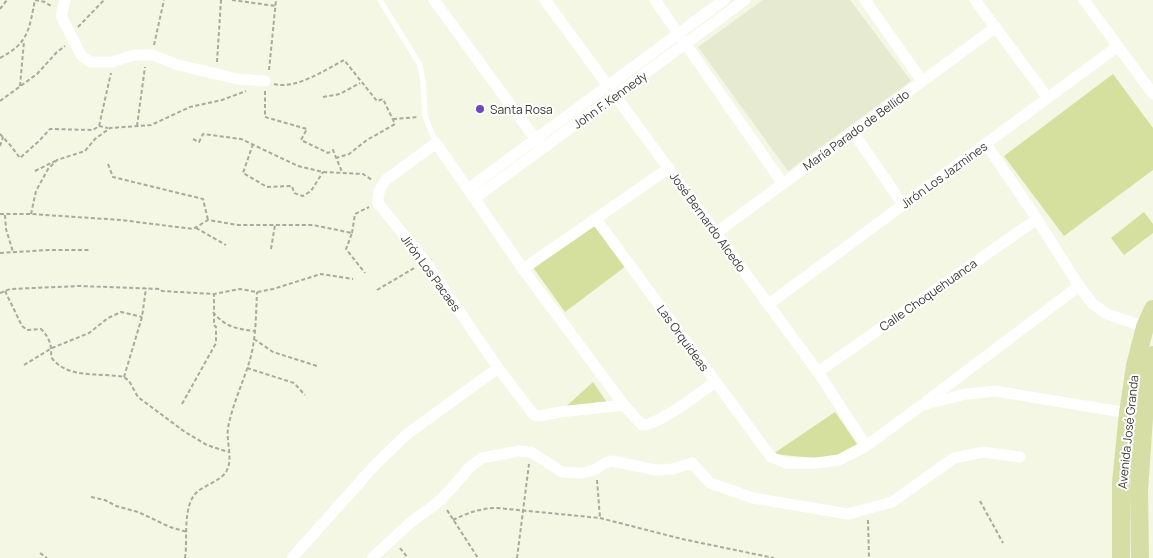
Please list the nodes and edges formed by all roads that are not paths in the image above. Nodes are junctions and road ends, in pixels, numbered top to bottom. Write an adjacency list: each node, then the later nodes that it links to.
1 (64, 0): 15 (street)
2 (380, 0): 23 (lane)
3 (434, 0): 22 (street)
4 (546, 0): 17 (street, José Bernardo Alcedo)
5 (655, 0): 12 (street)
6 (724, 0): 12 (street, John F. Kennedy)
7 (745, 0): 13 (street, John F. Kennedy)
8 (865, 0): 16 (street)
9 (975, 0): 11 (street)
10 (1084, 0): 14 (street)
11 (996, 27): 16 (street, María Parado de Bellido); 20 (street)
12 (679, 33): 13 (street); 17 (street, John F. Kennedy)
13 (687, 44): 19 (street, John F. Kennedy); 27 (street)
14 (1118, 46): 18 (street); 20 (street, Jirón Los Jazmines)
15 (265, 81)
16 (922, 81): 21 (street, María Parado de Bellido)
17 (610, 85): 19 (street, José Bernardo Alcedo); 22 (street, John F. Kennedy)
18 (1153, 94)
19 (617, 95): 25 (street, John F. Kennedy); 26 (street, José Bernardo Alcedo)
20 (1048, 98): 24 (street, Jirón Los Jazmines)
21 (853, 132): 27 (street, María Parado de Bellido); 29 (street)
22 (536, 139): 25 (street); 28 (street, John F. Kennedy)
23 (436, 143): 28 (street); 39 (street, Jirón Los Pacaes)
24 (986, 144): 29 (street, Jirón Los Jazmines); 31 (street)
25 (543, 149): 28 (street, John F. Kennedy)
26 (669, 168): 30 (street); 32 (street, José Bernardo Alcedo)
27 (783, 184): 32 (street, María Parado de Bellido)
28 (472, 194): 33 (street)
29 (903, 205): 35 (street, Jirón Los Jazmines)
30 (596, 219): 33 (street); 41 (street, Las Orquideas)
31 (1037, 219): 34 (street); 40 (street, Calle Choquehuanca)
32 (716, 233): 35 (street, José Bernardo Alcedo)
33 (523, 269): 42 (street)
34 (1079, 286): 37 (street); 43 (street)
35 (769, 304): 40 (street, José Bernardo Alcedo)
36 (1153, 309): 37 (main road, Avenida José Granda)
37 (1144, 327): 44 (main road, Avenida José Granda)
38 (1153, 355): 50 (main road, Avenida José Granda)
39 (498, 368): 42 (street, Jirón Los Pacaes); 47 (street)
40 (818, 372): 45 (street, José Bernardo Alcedo)
41 (715, 382): 42 (street); 45 (street, Las Orquideas)
42 (624, 405)
43 (922, 405): 44 (street); 45 (street)
44 (1128, 413): 49 (main road, Avenida José Granda)
45 (866, 446)
46 (1020, 457): 48 (street)
47 (292, 558)
48 (372, 558)
49 (1121, 558)
50 (1140, 558)

